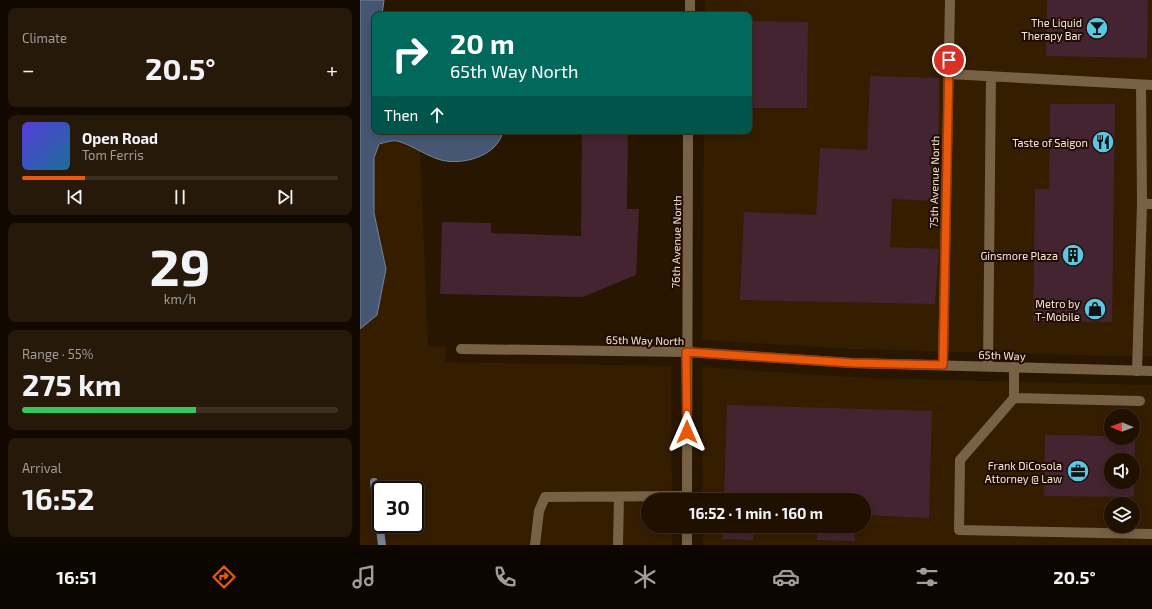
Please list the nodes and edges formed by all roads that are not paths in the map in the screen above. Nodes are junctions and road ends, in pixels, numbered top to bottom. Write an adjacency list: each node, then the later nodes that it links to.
1 (690, 0): 3 (street)
2 (950, 0): 4 (street, 75th Avenue North)
3 (690, 12)
4 (949, 74): 5 (street); 13 (street, 75th Avenue North)
5 (991, 76): 6 (street); 14 (street)
6 (1141, 85): 7 (street); 9 (street)
7 (1152, 85)
8 (688, 134): 11 (street, 76th Avenue North)
9 (1147, 204): 16 (street)
10 (461, 349): 11 (street, 65th Way North)
11 (686, 352): 12 (street, 65th Way North); 20 (street, 76th Avenue North)
12 (852, 363): 13 (street, 65th Way)
13 (943, 365): 14 (street, 65th Way)
14 (988, 366): 15 (street, 65th Way)
15 (1014, 367): 16 (street, 65th Way); 18 (street)
16 (1137, 371): 17 (street, 65th Way)
17 (1152, 371)
18 (1014, 398): 19 (street); 24 (street)
19 (1140, 401)
20 (687, 493)
21 (619, 497): 22 (street); 25 (street); 26 (street)
22 (641, 497)
23 (687, 533): 27 (street)
24 (1152, 534)
25 (535, 545)
26 (618, 545)
27 (687, 545)

